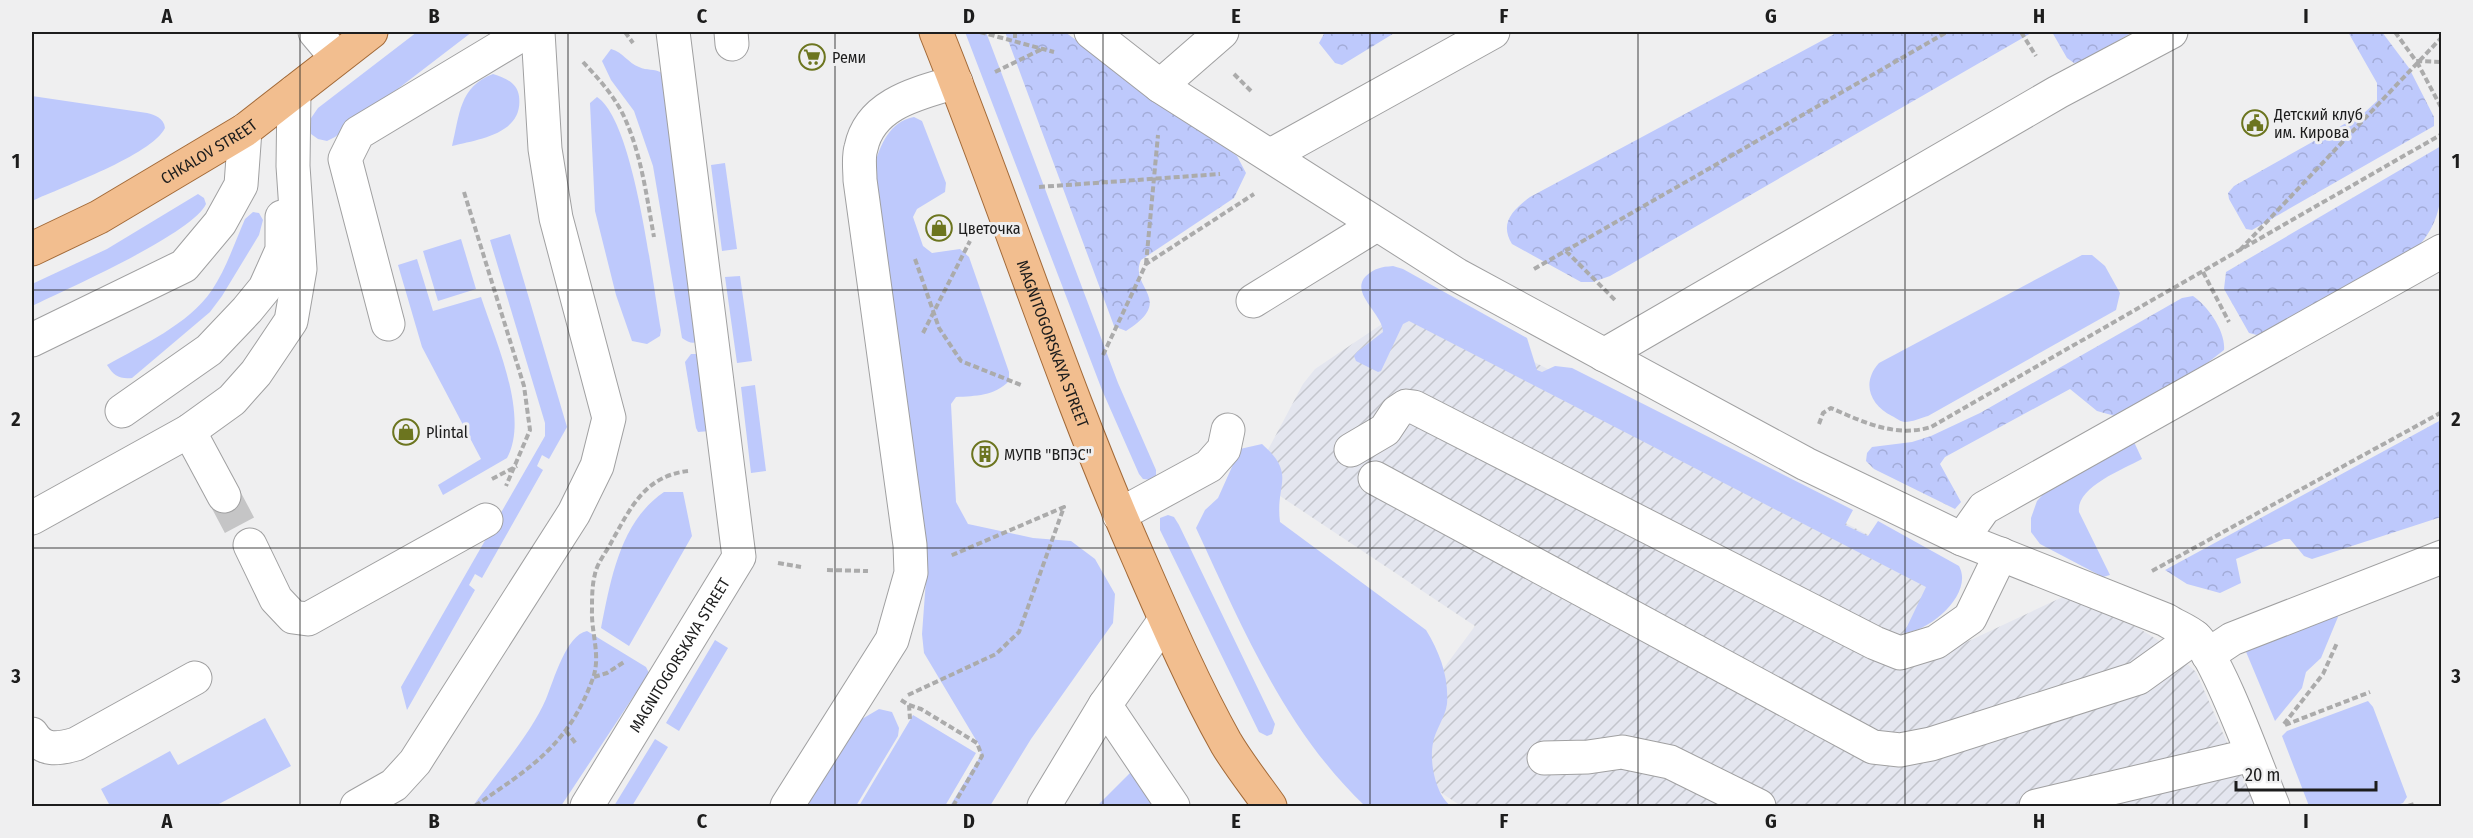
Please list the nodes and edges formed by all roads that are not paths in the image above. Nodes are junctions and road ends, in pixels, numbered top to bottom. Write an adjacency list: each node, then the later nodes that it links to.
1 (315, 32): 11 (street)
2 (371, 32): 11 (main road, CHKALOV STREET)
3 (526, 32): 22 (street)
4 (538, 32): 45 (street)
5 (674, 32): 46 (street, MAGNITOGORSKAYA STREET)
6 (936, 32): 12 (main road, MAGNITOGORSKAYA STREET)
7 (1091, 32): 13 (street)
8 (1222, 32): 13 (street)
9 (1493, 32): 16 (street)
10 (2171, 32): 24 (street)
11 (336, 57): 14 (main road, CHKALOV STREET)
12 (957, 86): 31 (main road, MAGNITOGORSKAYA STREET); 47 (street)
13 (1160, 86): 16 (street)
14 (294, 92): 15 (main road, CHKALOV STREET); 17 (street)
15 (245, 130): 19 (main road, CHKALOV STREET); 23 (street)
16 (1282, 162): 18 (street)
17 (295, 184): 25 (street); 26 (street)
18 (1376, 225): 21 (street); 24 (street)
19 (32, 249)
20 (2442, 251): 34 (street)
21 (1253, 301)
22 (388, 324)
23 (32, 340)
24 (1604, 355): 34 (street)
25 (122, 411)
26 (189, 430): 30 (street); 32 (street)
27 (1228, 430): 31 (street)
28 (1351, 450): 36 (street)
29 (1375, 478): 39 (street)
30 (224, 496)
31 (1119, 515): 38 (main road, MAGNITOGORSKAYA STREET)
32 (32, 518)
33 (486, 520): 35 (street)
34 (1962, 539): 36 (street)
35 (250, 544)
36 (2001, 554): 39 (street)
37 (2442, 557): 39 (street)
38 (1165, 620): 41 (street); 50 (main road, MAGNITOGORSKAYA STREET)
39 (2202, 646): 43 (street)
40 (195, 678): 42 (street)
41 (1105, 705): 48 (street); 49 (street)
42 (32, 734)
43 (2252, 755): 52 (street); 53 (street)
44 (1544, 758): 51 (street)
45 (357, 807)
46 (587, 807)
47 (787, 807)
48 (1044, 807)
49 (1173, 807)
50 (1270, 807)
51 (1759, 807)
52 (2036, 807)
53 (2273, 807)

